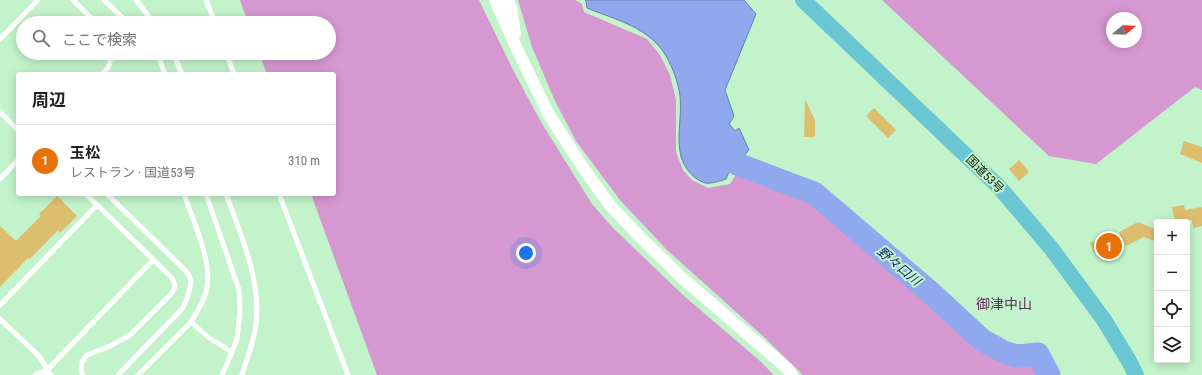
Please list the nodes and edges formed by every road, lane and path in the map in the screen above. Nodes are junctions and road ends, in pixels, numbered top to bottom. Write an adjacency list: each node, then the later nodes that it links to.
1 (38, 0): 9 (lane)
2 (73, 0): 10 (lane)
3 (104, 0): 11 (lane)
4 (136, 0): 12 (lane)
5 (206, 0): 13 (lane)
6 (495, 0): 16 (street)
7 (508, 0): 16 (street)
8 (803, 0): 52 (highway, 国道53号)
9 (22, 16)
10 (89, 16)
11 (121, 16)
12 (149, 16)
13 (212, 16)
14 (16, 23): 15 (lane)
15 (0, 39)
16 (517, 50): 51 (street)
17 (111, 60): 21 (lane)
18 (159, 60): 22 (lane)
19 (176, 60): 23 (lane)
20 (229, 60): 24 (lane)
21 (104, 72)
22 (164, 72)
23 (181, 72)
24 (233, 72)
25 (0, 112): 26 (lane)
26 (16, 128)
27 (16, 162): 28 (lane)
28 (0, 179)
29 (88, 196): 35 (lane)
30 (109, 196): 46 (lane)
31 (185, 196): 39 (lane)
32 (207, 196): 40 (lane)
33 (227, 196): 49 (lane)
34 (280, 196): 50 (lane)
35 (97, 205): 36 (lane); 37 (lane)
36 (153, 260): 41 (lane); 45 (lane)
37 (0, 305)
38 (0, 319): 41 (lane)
39 (191, 322): 40 (lane); 47 (lane)
40 (232, 352): 48 (lane)
41 (48, 370): 42 (lane); 43 (lane); 44 (lane)
42 (35, 375)
43 (45, 375)
44 (51, 375)
45 (83, 375)
46 (118, 375)
47 (138, 375)
48 (222, 375)
49 (242, 375)
50 (348, 375)
51 (792, 375)
52 (1136, 375)

